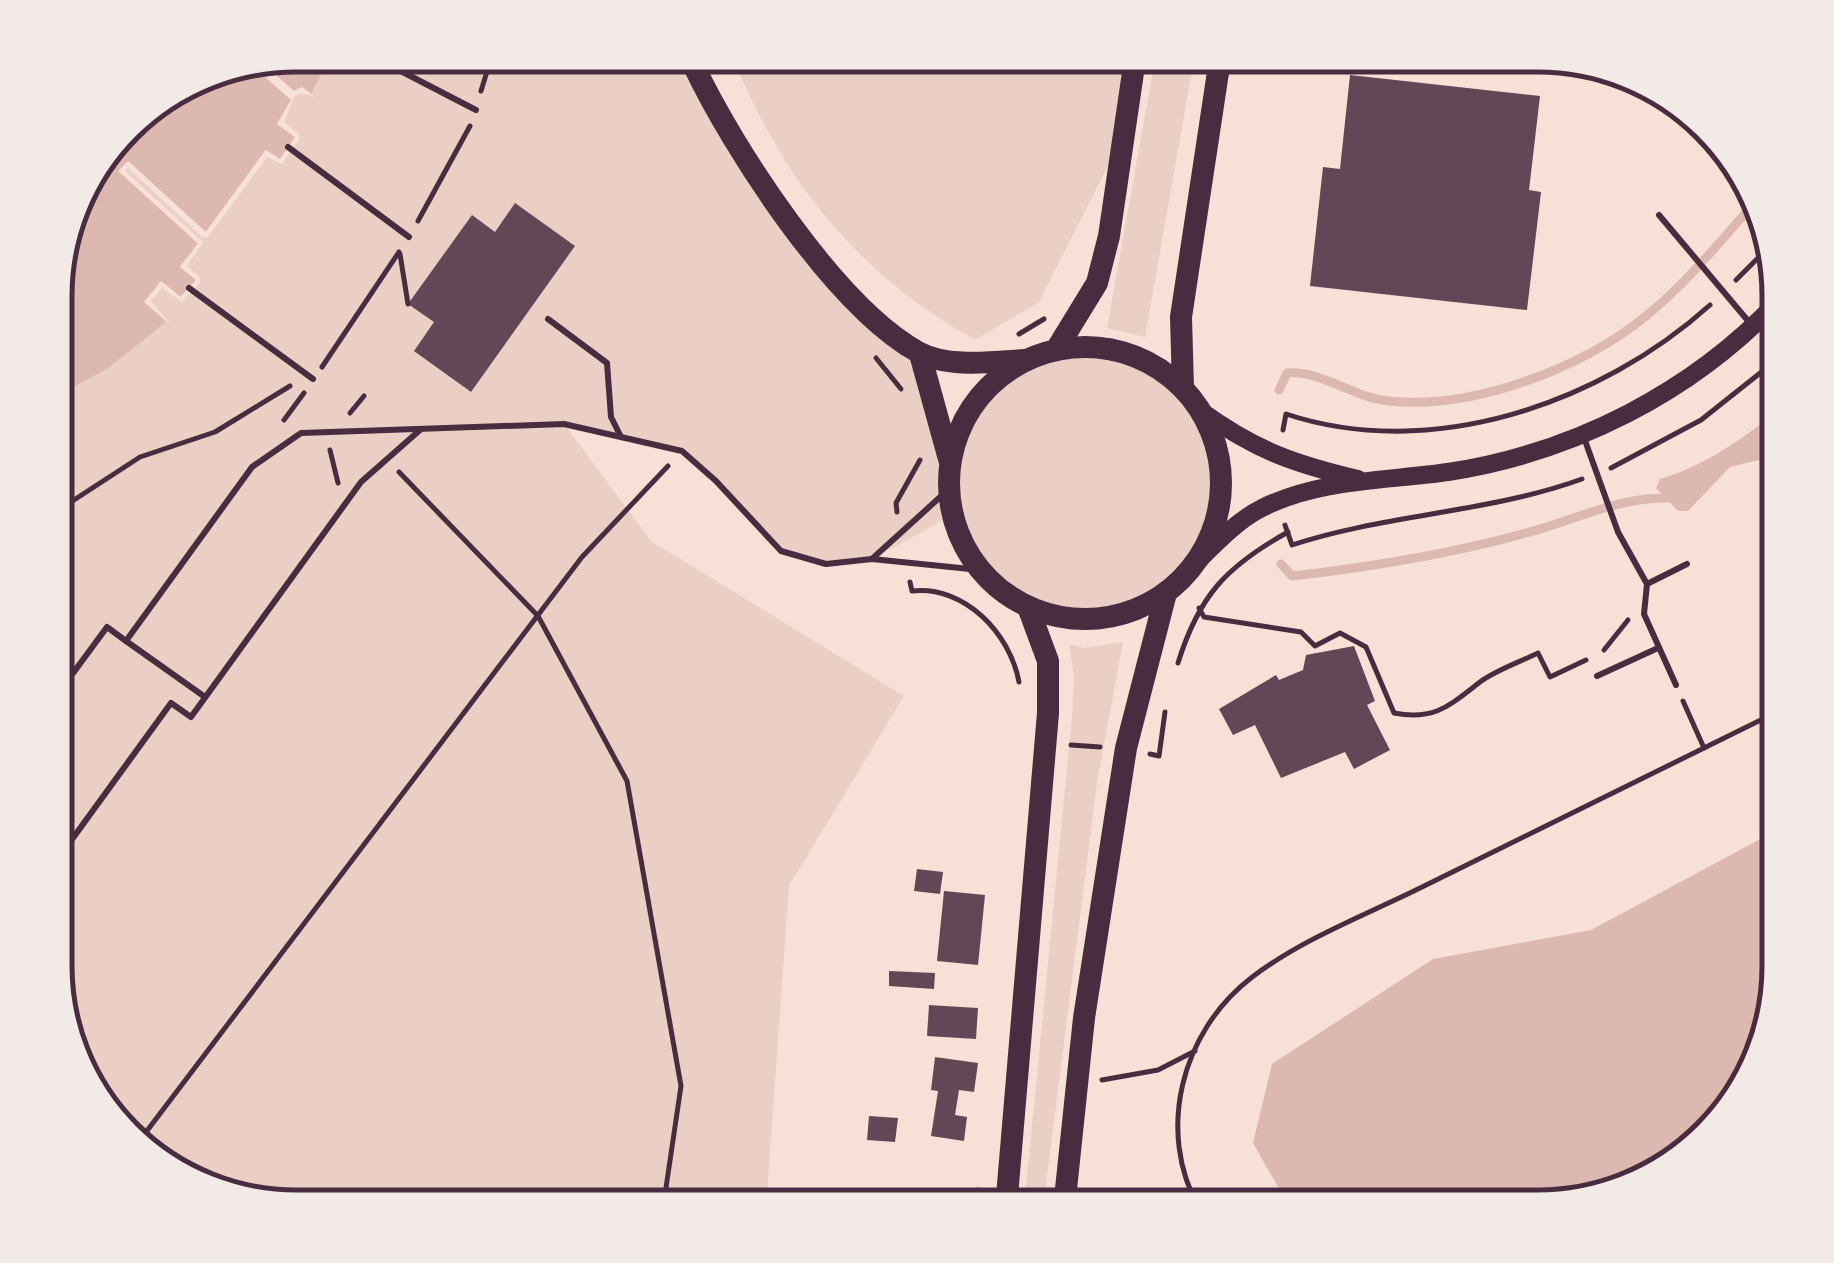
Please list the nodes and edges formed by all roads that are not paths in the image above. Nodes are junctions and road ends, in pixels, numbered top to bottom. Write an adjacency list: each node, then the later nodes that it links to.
1 (403, 72): 5 (lane)
2 (698, 72): 14 (main road)
3 (1133, 73): 13 (main road)
4 (1218, 73): 17 (main road)
5 (476, 110)
6 (288, 147): 8 (lane)
7 (1659, 214): 12 (lane)
8 (408, 237)
9 (189, 288): 16 (lane)
10 (1761, 318): 12 (street)
11 (548, 319): 21 (lane)
12 (1753, 327): 20 (street)
13 (1056, 350): 15 (main road); 17 (main road)
14 (920, 354): 15 (main road); 22 (main road)
15 (1027, 360): 22 (main road)
16 (313, 379)
17 (1183, 388): 18 (main road)
18 (1201, 411): 23 (street); 26 (main road)
19 (421, 429): 21 (lane); 32 (lane); 37 (lane)
20 (1583, 434): 23 (street); 29 (lane)
21 (622, 438): 25 (lane)
22 (950, 462): 24 (main road)
23 (1364, 480): 26 (street)
24 (948, 489): 25 (lane); 28 (main road)
25 (872, 559): 28 (lane)
26 (1198, 560): 30 (main road)
27 (1687, 564): 29 (lane)
28 (980, 570): 31 (main road)
29 (1647, 584): 33 (lane)
30 (1166, 593): 31 (main road); 40 (main road)
31 (1028, 608): 39 (main road)
32 (126, 641): 34 (lane); 37 (lane)
33 (1658, 648): 35 (lane); 36 (lane)
34 (73, 674)
35 (1598, 676)
36 (1676, 685)
37 (204, 697): 38 (lane)
38 (73, 838)
39 (1008, 1190)
40 (1066, 1190)

